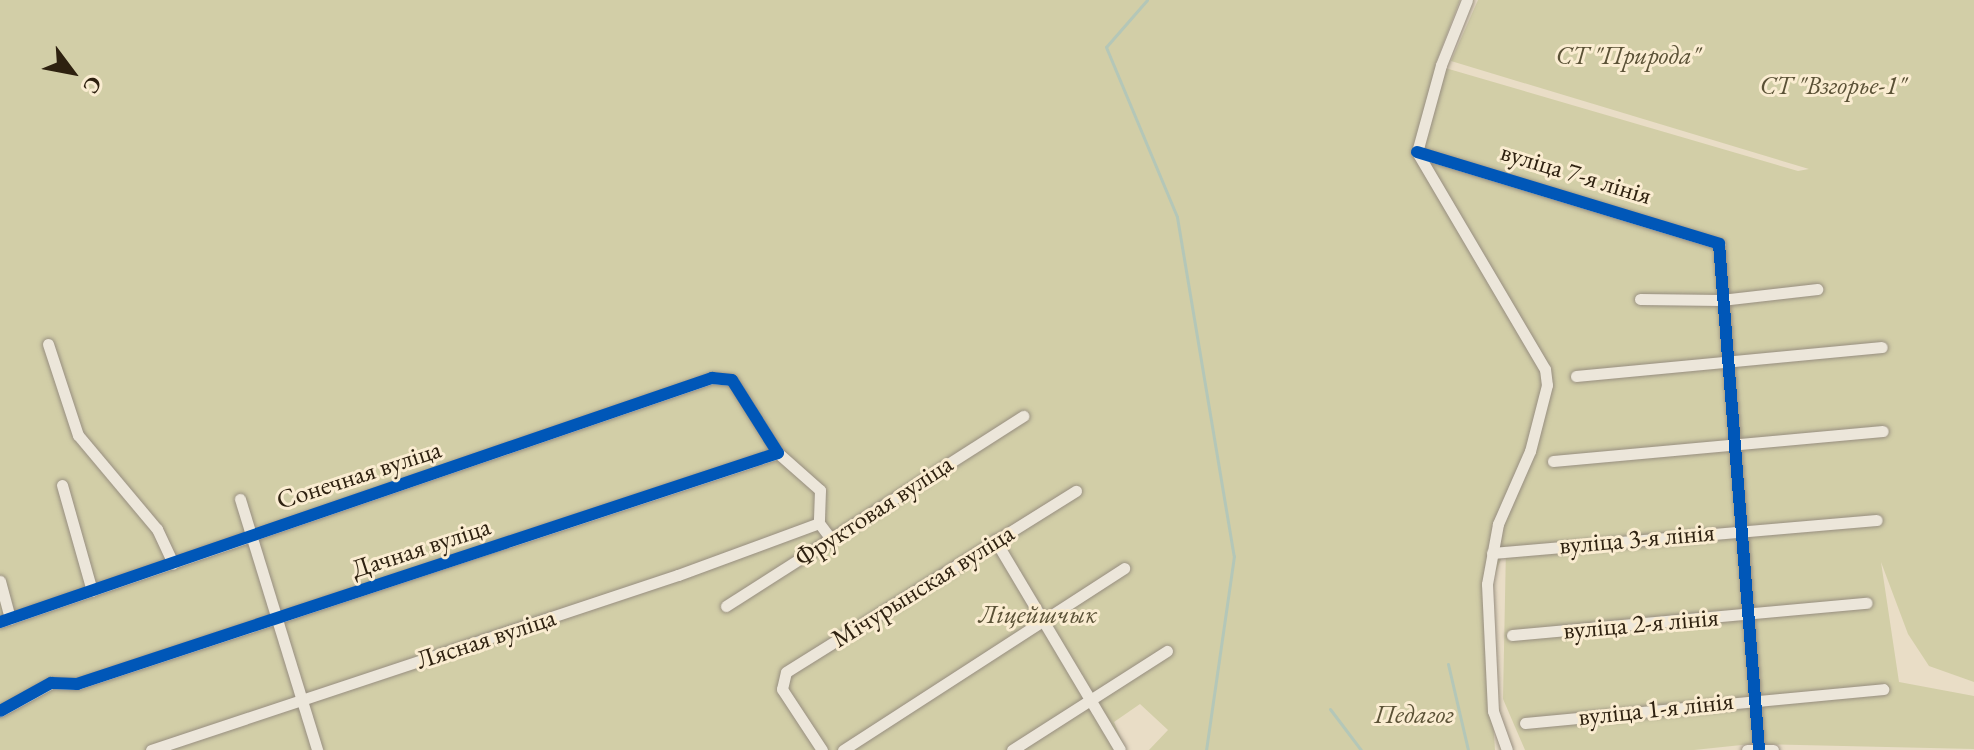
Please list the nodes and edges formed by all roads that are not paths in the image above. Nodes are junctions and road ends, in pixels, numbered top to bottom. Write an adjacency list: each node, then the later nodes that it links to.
1 (1467, 0): 2 (street)
2 (1417, 152): 5 (street, вуліца 7-я лінія); 24 (street)
3 (1817, 289): 5 (street)
4 (1640, 299): 5 (street)
5 (1721, 300): 8 (street)
6 (48, 344): 25 (street)
7 (1882, 347): 8 (street)
8 (1725, 360): 9 (street); 12 (street)
9 (1576, 376)
10 (1023, 416): 22 (street, Фруктовая вуліца)
11 (1883, 431): 12 (street)
12 (1733, 445): 14 (street); 20 (street)
13 (778, 453): 19 (street); 21 (street, Сонечная вуліца); 32 (street, Дачная вуліца)
14 (1553, 461)
15 (62, 485): 28 (street)
16 (1076, 491): 23 (street, Мічурынская вуліца)
17 (240, 499): 21 (street)
18 (1877, 520): 20 (street, вуліца 3-я лінія)
19 (819, 523): 22 (street); 39 (street, Лясная вуліца)
20 (1740, 530): 24 (street, вуліца 3-я лінія); 31 (street)
21 (249, 535): 25 (street, Сонечная вуліца); 32 (street)
22 (831, 539): 30 (street, Фруктовая вуліца)
23 (995, 540): 34 (street); 46 (street, Мічурынская вуліца)
24 (1492, 553): 50 (street)
25 (173, 563): 28 (street, Сонечная вуліца)
26 (1124, 568): 34 (street)
27 (0, 581): 33 (street)
28 (92, 591): 33 (street, Сонечная вуліца)
29 (1867, 603): 31 (street, вуліца 2-я лінія)
30 (726, 606)
31 (1747, 614): 35 (street, вуліца 2-я лінія); 38 (street)
32 (276, 619): 39 (street); 41 (street, Дачная вуліца)
33 (5, 621)
34 (1041, 621): 40 (street); 47 (street)
35 (1512, 635)
36 (1167, 651): 40 (street)
37 (1883, 689): 38 (street, вуліца 1-я лінія)
38 (1754, 699): 42 (street, вуліца 1-я лінія); 43 (street)
39 (301, 700): 44 (street, Лясная вуліца); 45 (street)
40 (1090, 703): 48 (street); 49 (street)
41 (0, 711)
42 (1525, 723)
43 (1759, 749): 51 (street); 52 (street)
44 (151, 750)
45 (317, 750)
46 (822, 750)
47 (843, 750)
48 (1012, 750)
49 (1120, 750)
50 (1507, 750)
51 (1747, 750)
52 (1773, 750)

